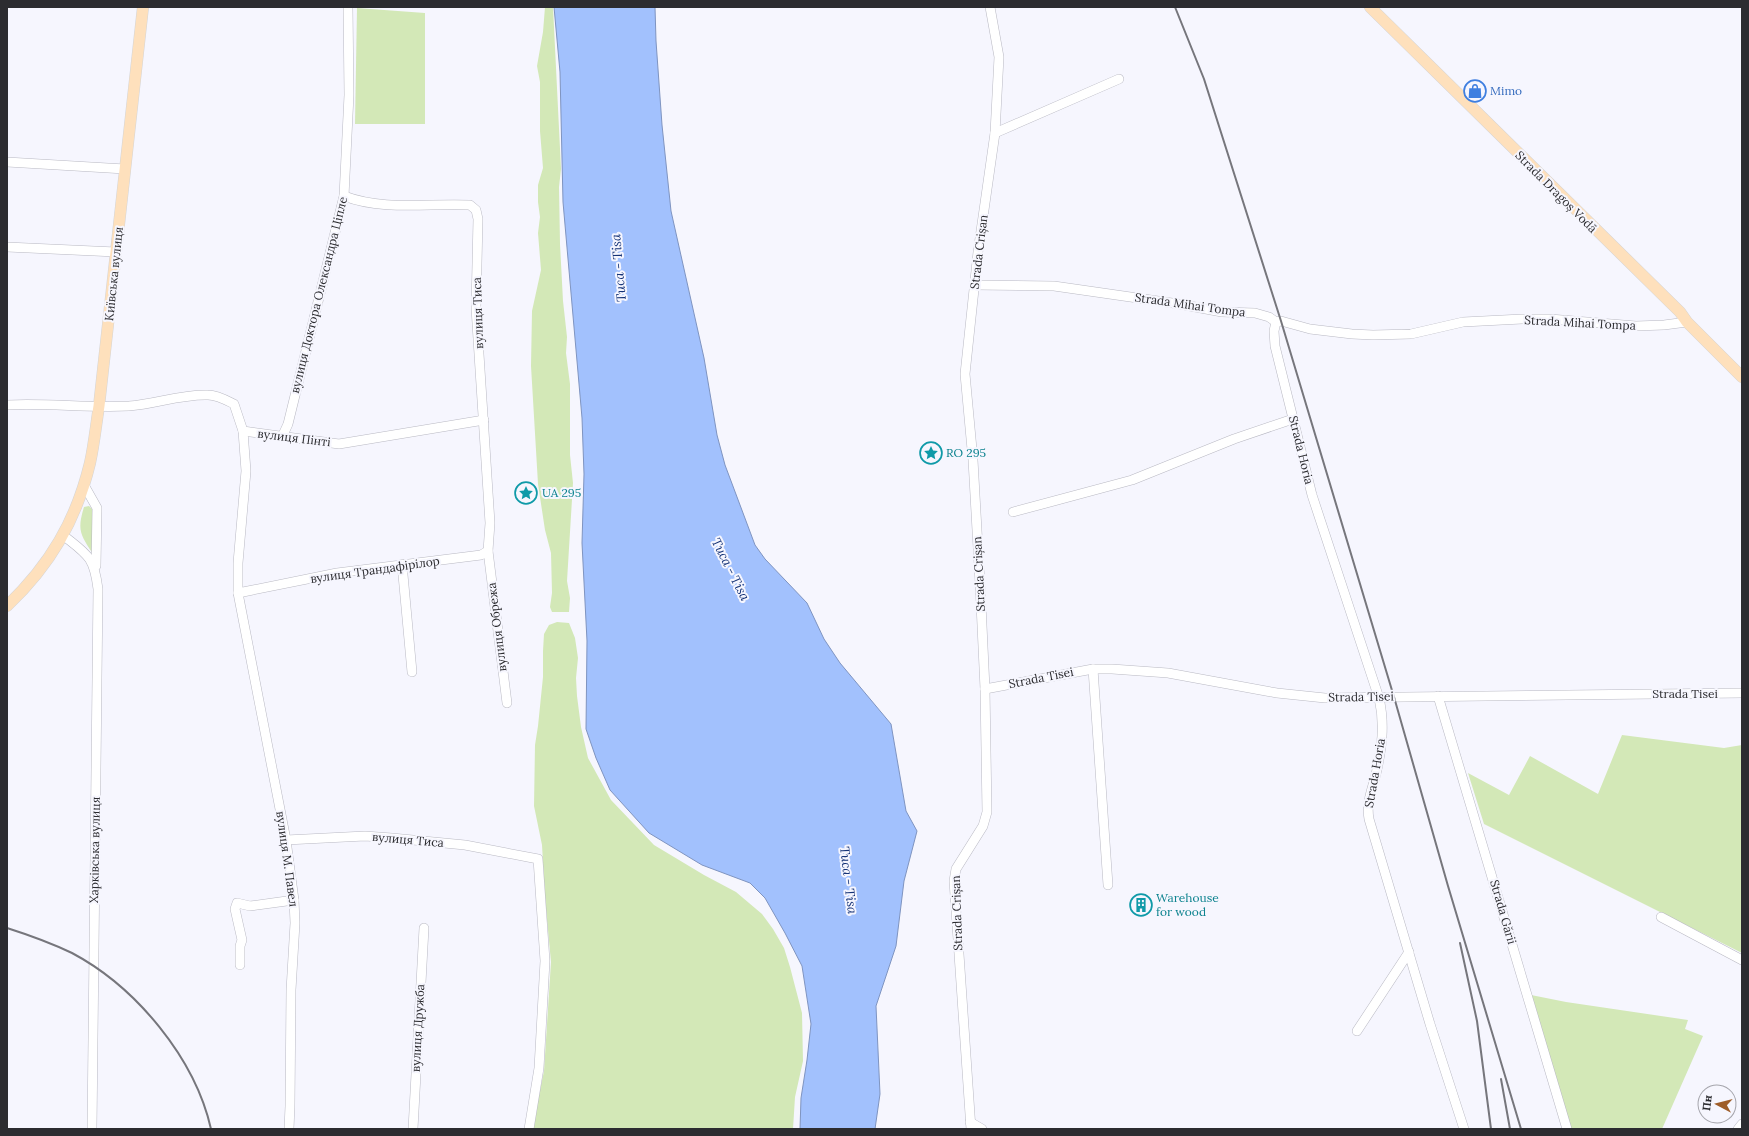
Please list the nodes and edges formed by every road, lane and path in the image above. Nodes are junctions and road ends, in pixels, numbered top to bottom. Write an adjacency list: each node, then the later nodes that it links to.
1 (143, 7): 8 (main road, Київська вулиця)
2 (348, 7): 9 (street, вулиця Доктора Олександра Ціпле)
3 (990, 7): 6 (street, Strada Crișan)
4 (1376, 9): 14 (main road, Strada Dragoș Vodă)
5 (1119, 79): 6 (street)
6 (995, 133): 12 (street, Strada Crișan)
7 (7, 162): 8 (street)
8 (125, 169): 11 (main road, Київська вулиця)
9 (344, 196): 19 (street, вулиця Тиса); 21 (street, вулиця Доктора Олександра Ціпле)
10 (7, 247): 11 (street)
11 (116, 252): 17 (main road, Київська вулиця)
12 (975, 285): 13 (street, Strada Mihai Tompa); 32 (street, Strada Crișan)
13 (1276, 322): 14 (street, Strada Mihai Tompa); 18 (street, Strada Horia)
14 (1687, 322): 15 (main road, Strada Dragoș Vodă)
15 (1742, 377)
16 (7, 405): 17 (street)
17 (99, 406): 20 (street, вулиця Пінті); 22 (main road, Київська вулиця)
18 (1293, 419): 23 (street); 35 (street, Strada Horia)
19 (484, 420): 21 (street, вулиця Пінті); 25 (street, вулиця Тиса)
20 (243, 432): 21 (street, вулиця Пінті); 28 (street)
21 (282, 437)
22 (84, 486): 24 (main road, Київська вулиця); 27 (street, Харківська вулиця)
23 (1012, 512)
24 (64, 536): 27 (street, Харківська вулиця); 29 (main road, Київська вулиця)
25 (488, 551): 26 (street, вулиця Трандафірілор); 36 (street, вулиця Обрежа)
26 (402, 564): 28 (street, вулиця Трандафірілор); 31 (street)
27 (96, 572): 48 (street, Харківська вулиця)
28 (238, 593): 37 (street, вулиця М. Павел)
29 (7, 606)
30 (1093, 669): 32 (street, Strada Tisei); 35 (street, Strada Tisei); 38 (street)
31 (412, 672)
32 (985, 689): 47 (street, Strada Crișan)
33 (1742, 693): 34 (street, Strada Tisei)
34 (1438, 696): 35 (street, Strada Tisei); 54 (street, Strada Gării)
35 (1379, 698): 42 (street, Strada Horia)
36 (507, 703)
37 (286, 840): 39 (street, вулиця М. Павел); 51 (street, вулиця Тиса)
38 (1108, 885)
39 (294, 900): 44 (street); 49 (street, вулиця М. Павел)
40 (1662, 917): 43 (street)
41 (424, 928): 50 (street, вулиця Дружба)
42 (1409, 952): 45 (street); 53 (street, Strada Horia)
43 (1742, 960)
44 (240, 965)
45 (1356, 1031)
46 (1742, 1124): 55 (street)
47 (971, 1126): 52 (street, Strada Crișan)
48 (92, 1129)
49 (289, 1129)
50 (413, 1129)
51 (529, 1129)
52 (982, 1129)
53 (1464, 1129)
54 (1567, 1129)
55 (1738, 1129)

